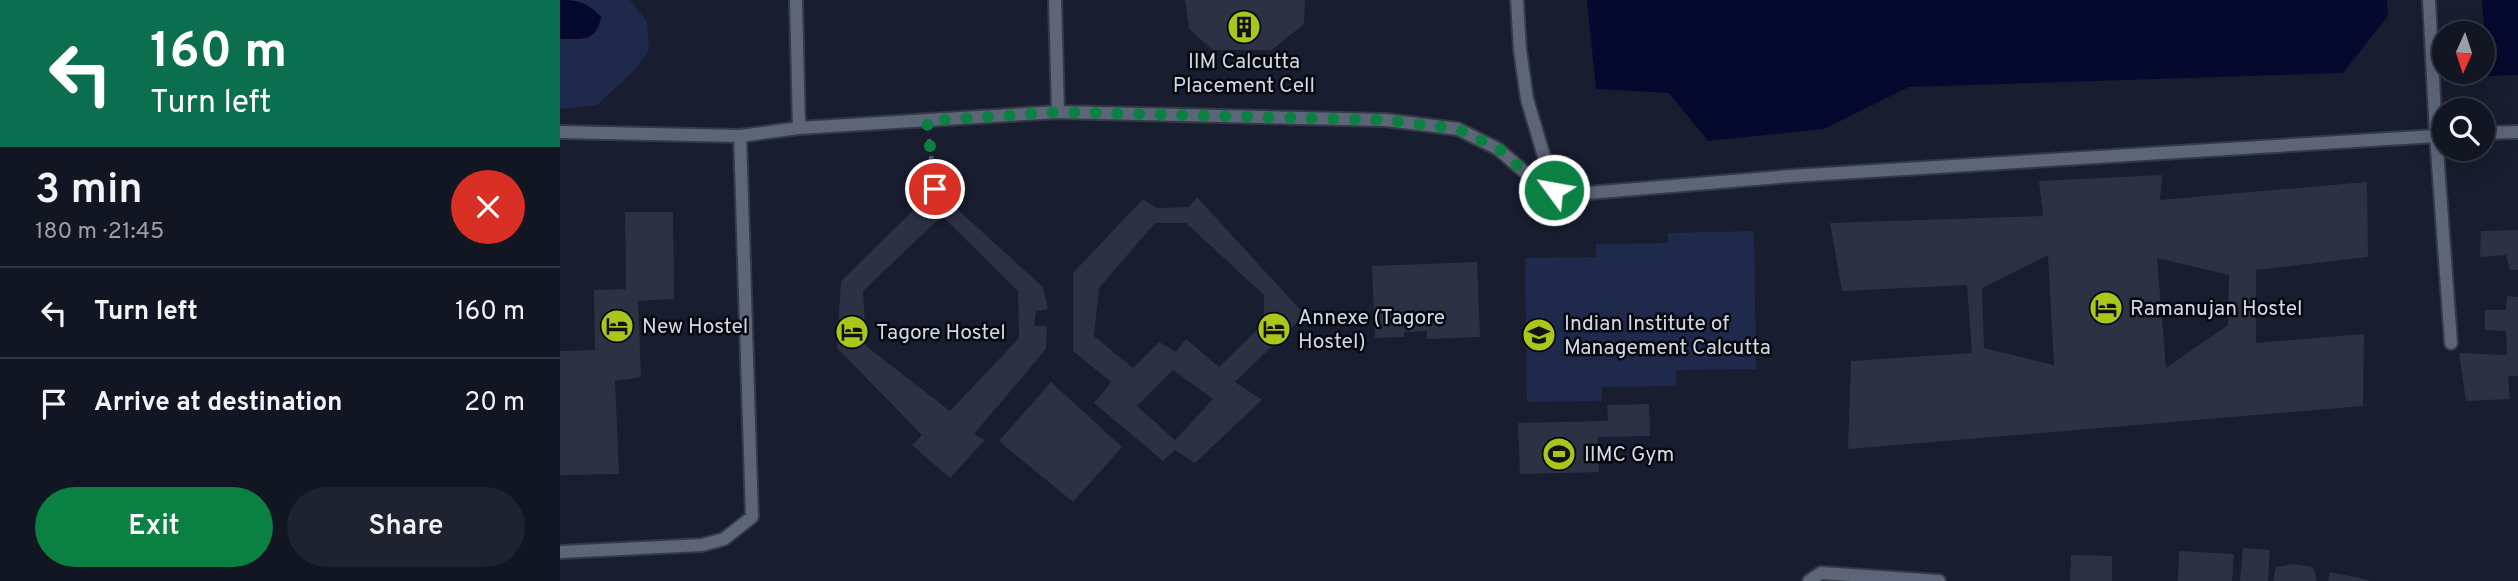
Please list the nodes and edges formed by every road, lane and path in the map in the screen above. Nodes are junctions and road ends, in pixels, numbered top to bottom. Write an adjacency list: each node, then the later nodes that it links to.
1 (796, 0): 8 (lane)
2 (1055, 0): 6 (lane)
3 (1517, 0): 16 (lane)
4 (2430, 0): 5 (lane)
5 (2437, 98)
6 (1058, 112): 7 (lane); 16 (lane)
7 (927, 121): 8 (lane); 15 (path)
8 (799, 128): 12 (lane)
9 (560, 132): 12 (lane)
10 (2518, 132): 11 (lane)
11 (2495, 133)
12 (740, 136): 18 (lane)
13 (2432, 136): 16 (lane)
14 (2441, 161): 17 (lane)
15 (935, 189)
16 (1554, 190)
17 (2451, 343)
18 (560, 552)
19 (1809, 581): 20 (lane)
20 (1939, 581)

